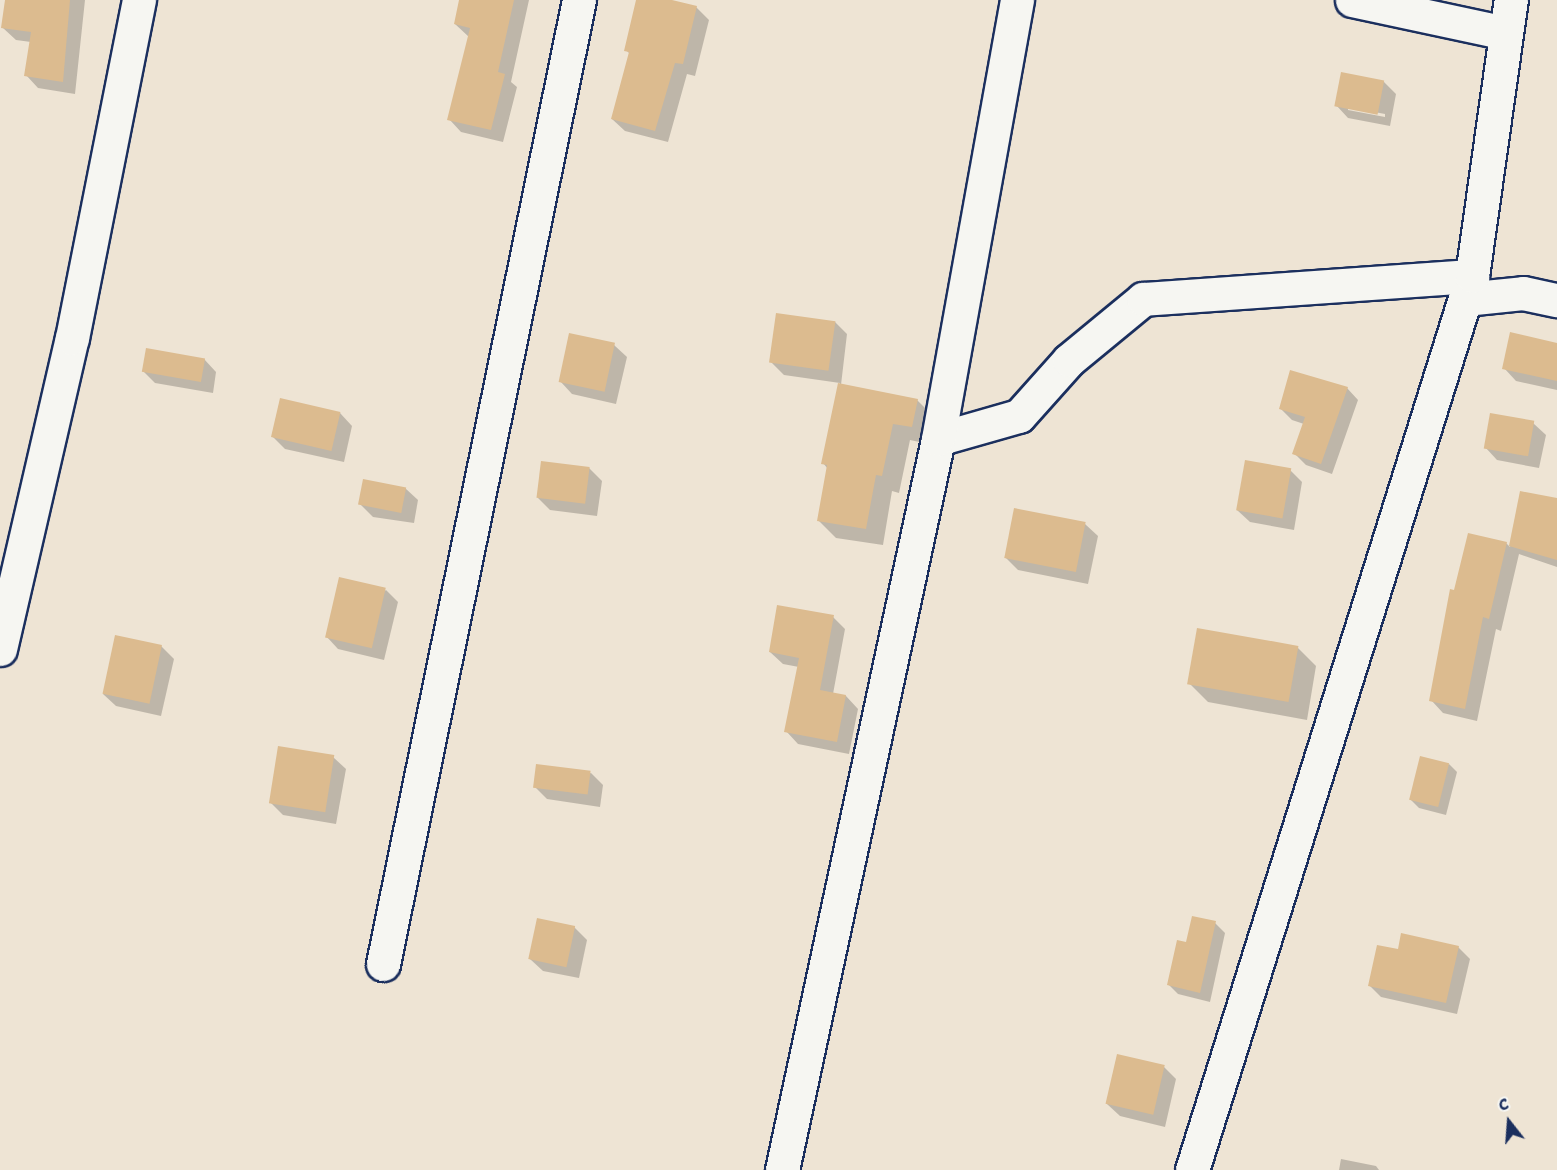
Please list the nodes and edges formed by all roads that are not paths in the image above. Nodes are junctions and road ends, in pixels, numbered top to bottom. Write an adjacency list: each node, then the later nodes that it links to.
1 (140, 0): 10 (street)
2 (579, 0): 11 (street)
3 (1017, 0): 9 (street)
4 (1352, 0): 6 (street)
5 (1511, 0): 6 (street)
6 (1506, 33): 7 (street)
7 (1468, 287): 8 (street); 9 (street); 13 (street)
8 (1557, 300)
9 (938, 439): 12 (street)
10 (0, 649)
11 (383, 964)
12 (782, 1170)
13 (1192, 1170)

